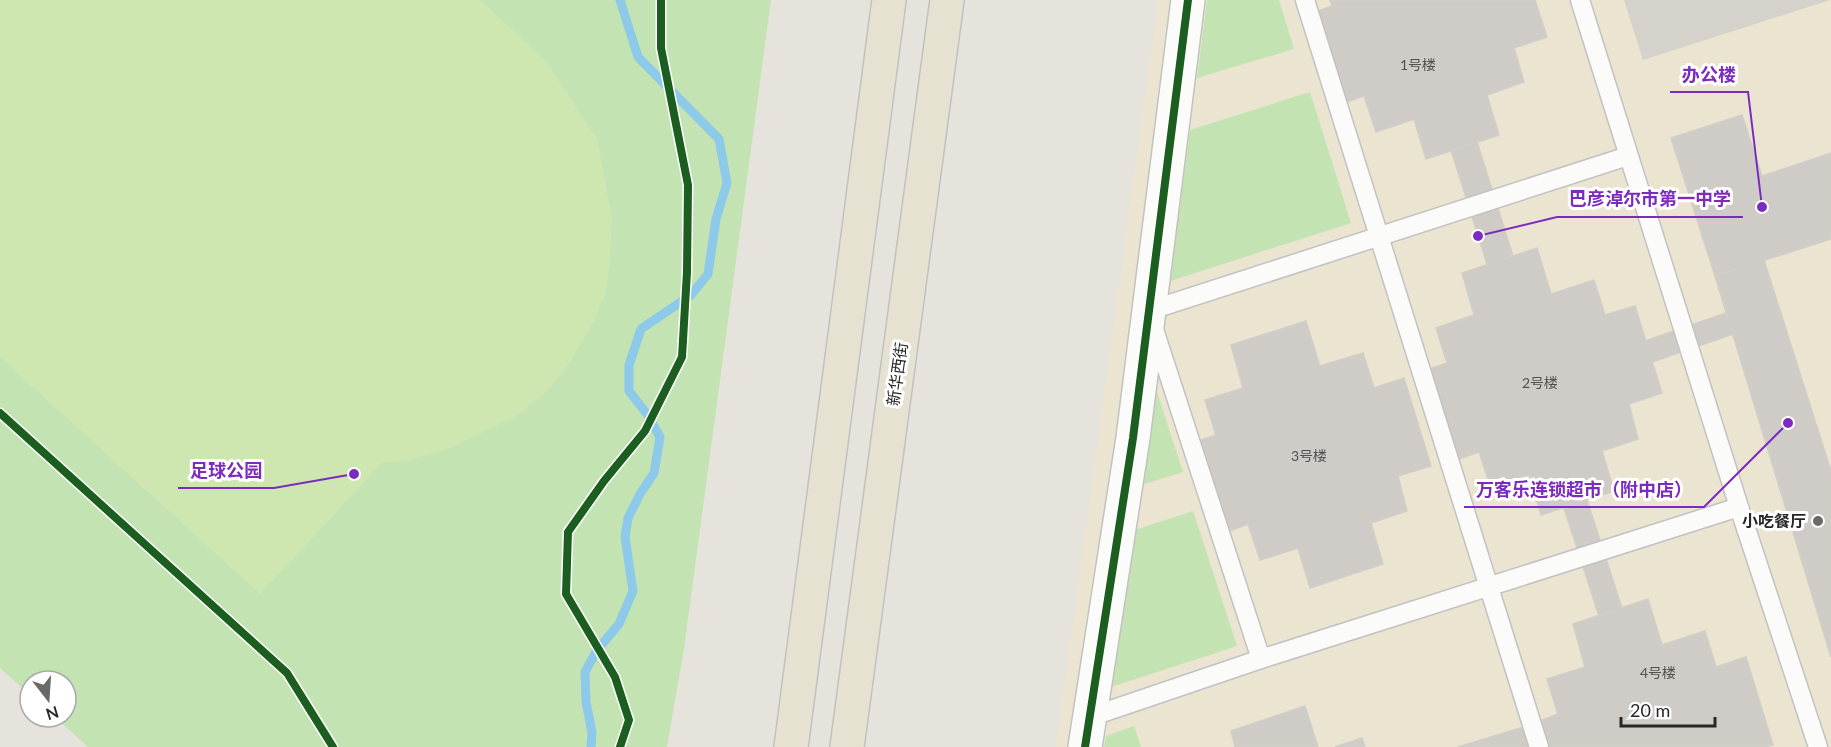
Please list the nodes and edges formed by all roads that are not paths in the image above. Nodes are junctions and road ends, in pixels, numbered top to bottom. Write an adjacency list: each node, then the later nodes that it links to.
1 (889, 0): 13 (main road)
2 (947, 0): 14 (main road, 新华西街)
3 (1188, 0): 8 (street)
4 (1305, 0): 7 (lane)
5 (1580, 0): 6 (lane)
6 (1628, 156): 7 (lane); 9 (lane)
7 (1379, 237): 8 (lane); 10 (lane)
8 (1148, 311): 11 (lane); 12 (street)
9 (1739, 507): 10 (lane); 16 (lane)
10 (1489, 586): 11 (lane); 15 (lane)
11 (1261, 659): 12 (lane)
12 (1088, 732)
13 (791, 747)
14 (847, 747)
15 (1539, 747)
16 (1818, 747)

